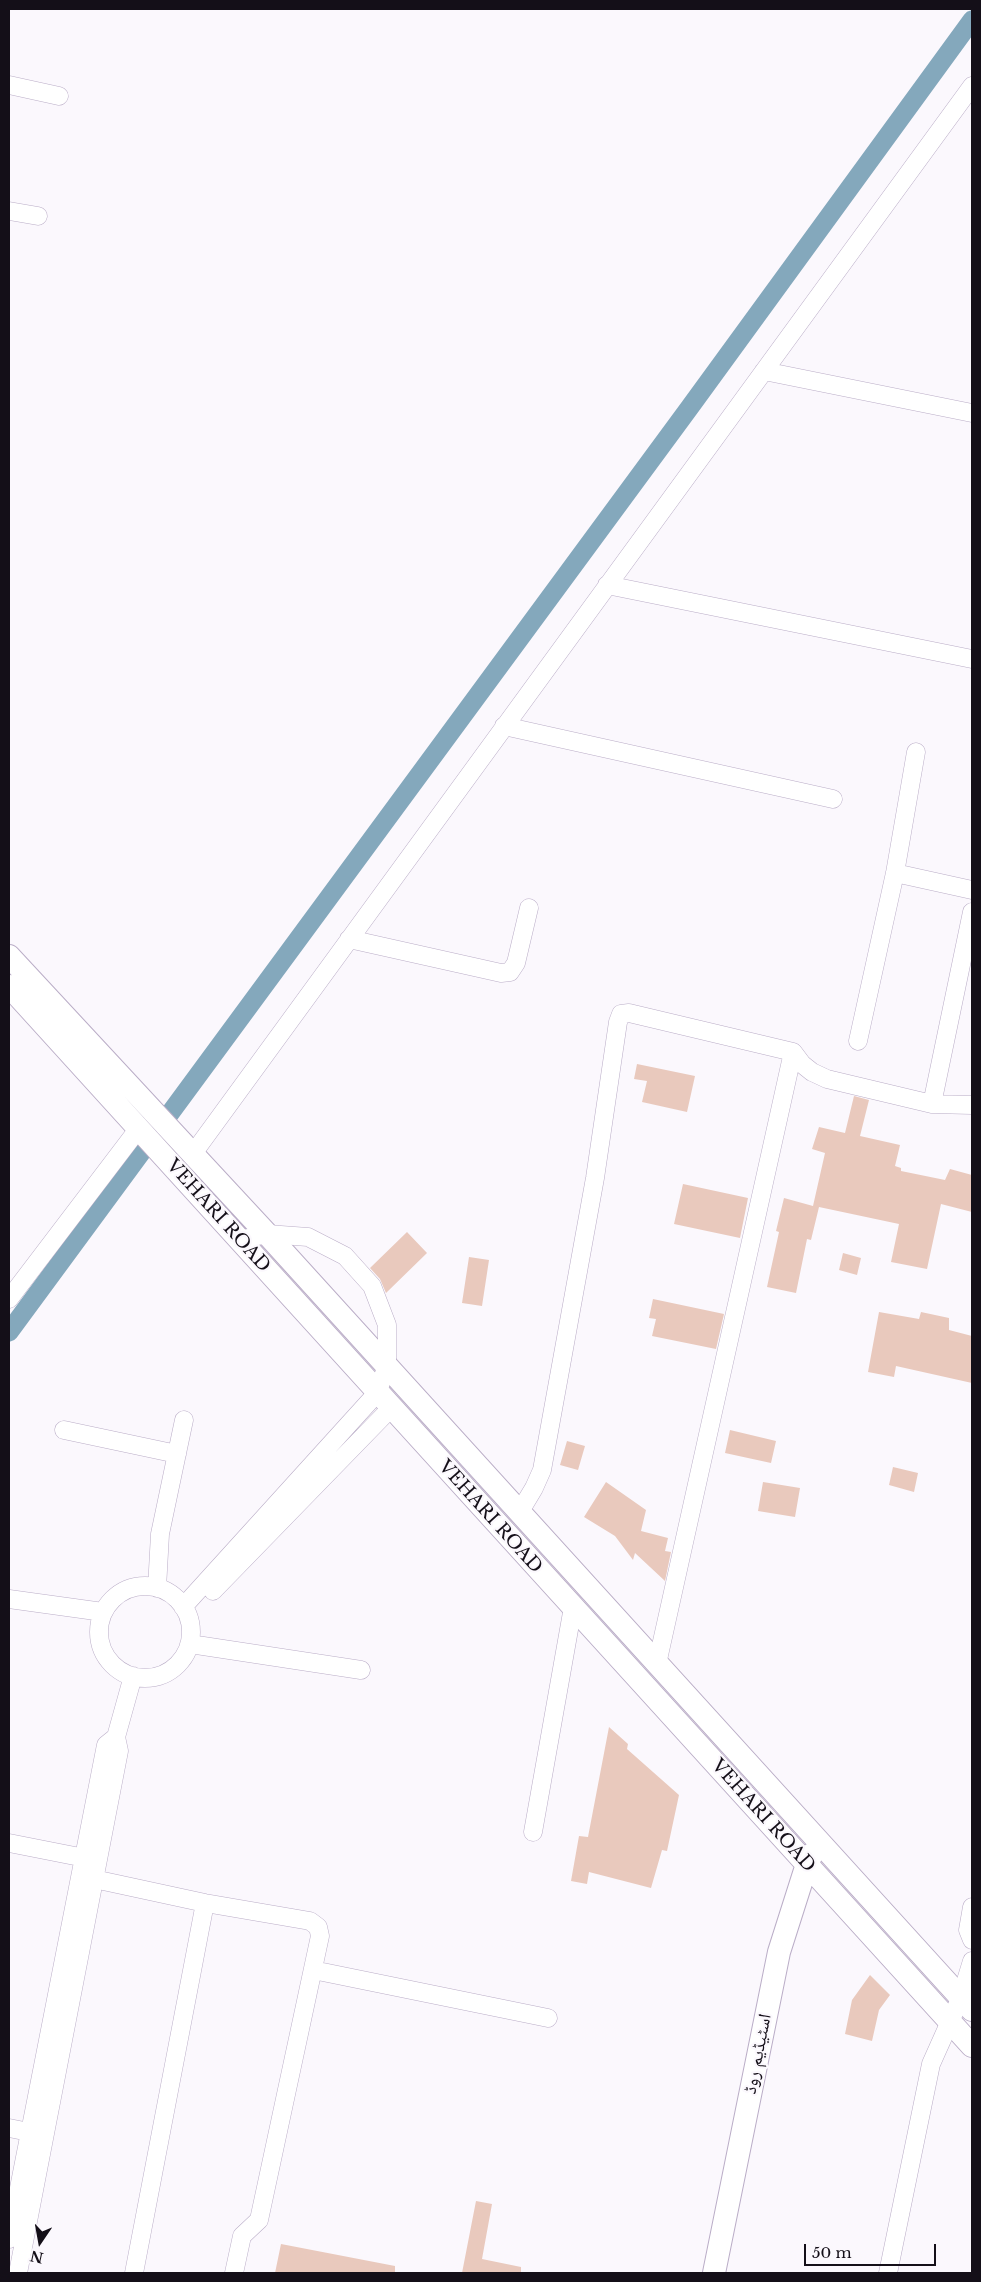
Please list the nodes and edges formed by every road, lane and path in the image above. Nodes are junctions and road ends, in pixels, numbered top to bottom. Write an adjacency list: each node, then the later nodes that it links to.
1 (9, 85): 3 (street)
2 (972, 86): 6 (street)
3 (59, 96)
4 (9, 211): 5 (street)
5 (38, 216)
6 (764, 371): 7 (street); 8 (street)
7 (972, 413)
8 (607, 585): 9 (street); 10 (street)
9 (972, 659)
10 (504, 726): 12 (street); 17 (street)
11 (916, 752): 13 (street)
12 (834, 799)
13 (895, 873): 14 (street); 20 (street)
14 (972, 890)
15 (529, 908): 17 (street)
16 (972, 912): 22 (street)
17 (349, 939): 25 (street)
18 (9, 956): 25 (main road, VEHARI ROAD)
19 (9, 986): 24 (main road, VEHARI ROAD)
20 (858, 1041)
21 (793, 1052): 22 (street); 34 (street); 41 (street)
22 (932, 1104): 23 (street)
23 (972, 1105)
24 (139, 1128): 27 (main road, VEHARI ROAD); 28 (street)
25 (190, 1154): 26 (main road, VEHARI ROAD)
26 (267, 1234): 27 (street); 29 (main road, VEHARI ROAD); 29 (street)
27 (239, 1240): 30 (main road, VEHARI ROAD)
28 (9, 1299)
29 (386, 1366): 30 (street); 34 (main road, VEHARI ROAD)
30 (384, 1401): 37 (main road, VEHARI ROAD); 38 (street)
31 (184, 1420): 33 (street)
32 (64, 1430): 33 (street)
33 (177, 1454): 35 (street)
34 (519, 1513): 41 (main road, VEHARI ROAD)
35 (157, 1588): 38 (street); 39 (street)
36 (9, 1599): 39 (street)
37 (573, 1608): 44 (street); 48 (main road, VEHARI ROAD)
38 (186, 1611): 40 (street)
39 (104, 1612): 43 (street)
40 (190, 1644): 42 (street); 43 (street)
41 (658, 1664): 45 (main road, VEHARI ROAD)
42 (361, 1670)
43 (133, 1676): 47 (street)
44 (533, 1832)
45 (820, 1841): 48 (main road, اسٹیڈیم روڈ); 55 (main road, VEHARI ROAD)
46 (9, 1843): 47 (street)
47 (91, 1859): 49 (street); 60 (street)
48 (807, 1864): 57 (main road, VEHARI ROAD); 65 (main road, اسٹیڈیم روڈ)
49 (94, 1879): 50 (street); 60 (street)
50 (205, 1903): 54 (street); 63 (street)
51 (972, 1907): 52 (street)
52 (972, 1940)
53 (972, 1961): 55 (street)
54 (313, 1970): 56 (street); 64 (street)
55 (966, 2003): 57 (street)
56 (548, 2018)
57 (949, 2021): 58 (main road, VEHARI ROAD); 66 (street)
58 (972, 2046)
59 (9, 2128): 60 (street)
60 (37, 2133): 61 (street); 62 (street)
61 (9, 2239)
62 (18, 2273)
63 (134, 2273)
64 (234, 2273)
65 (714, 2273)
66 (888, 2273)

